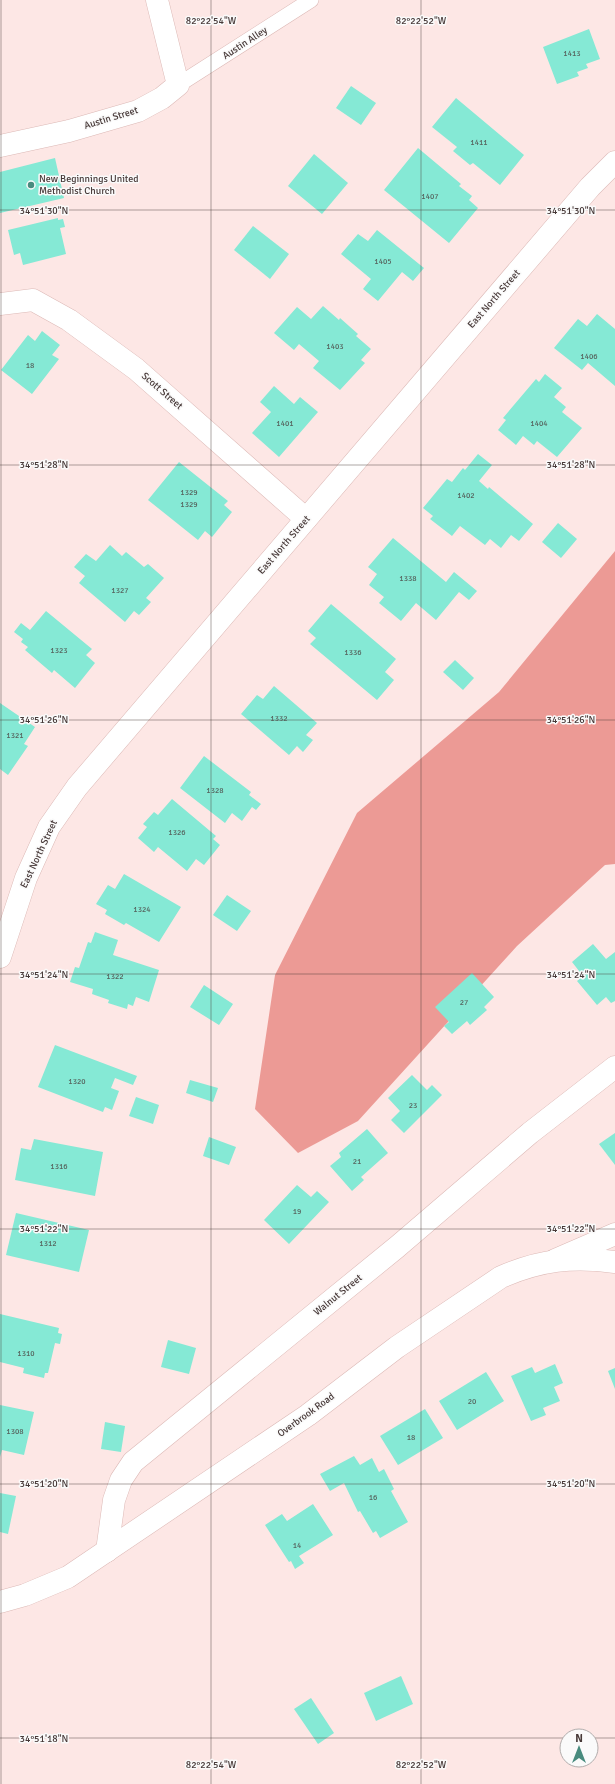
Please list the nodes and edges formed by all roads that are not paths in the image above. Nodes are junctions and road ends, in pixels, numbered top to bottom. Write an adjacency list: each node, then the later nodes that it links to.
1 (157, 0): 3 (street)
2 (311, 0): 3 (lane, Austin Alley)
3 (178, 85): 4 (street, Austin Street)
4 (0, 146)
5 (615, 162): 7 (street, East North Street)
6 (0, 304): 7 (street, Scott Street)
7 (306, 519): 8 (street, East North Street)
8 (0, 957)
9 (615, 1067): 13 (street, Walnut Street)
10 (615, 1234): 11 (street, Overbrook Road)
11 (555, 1260): 12 (street); 13 (street, Overbrook Road)
12 (615, 1262)
13 (107, 1551): 14 (street, Overbrook Road)
14 (0, 1602)

